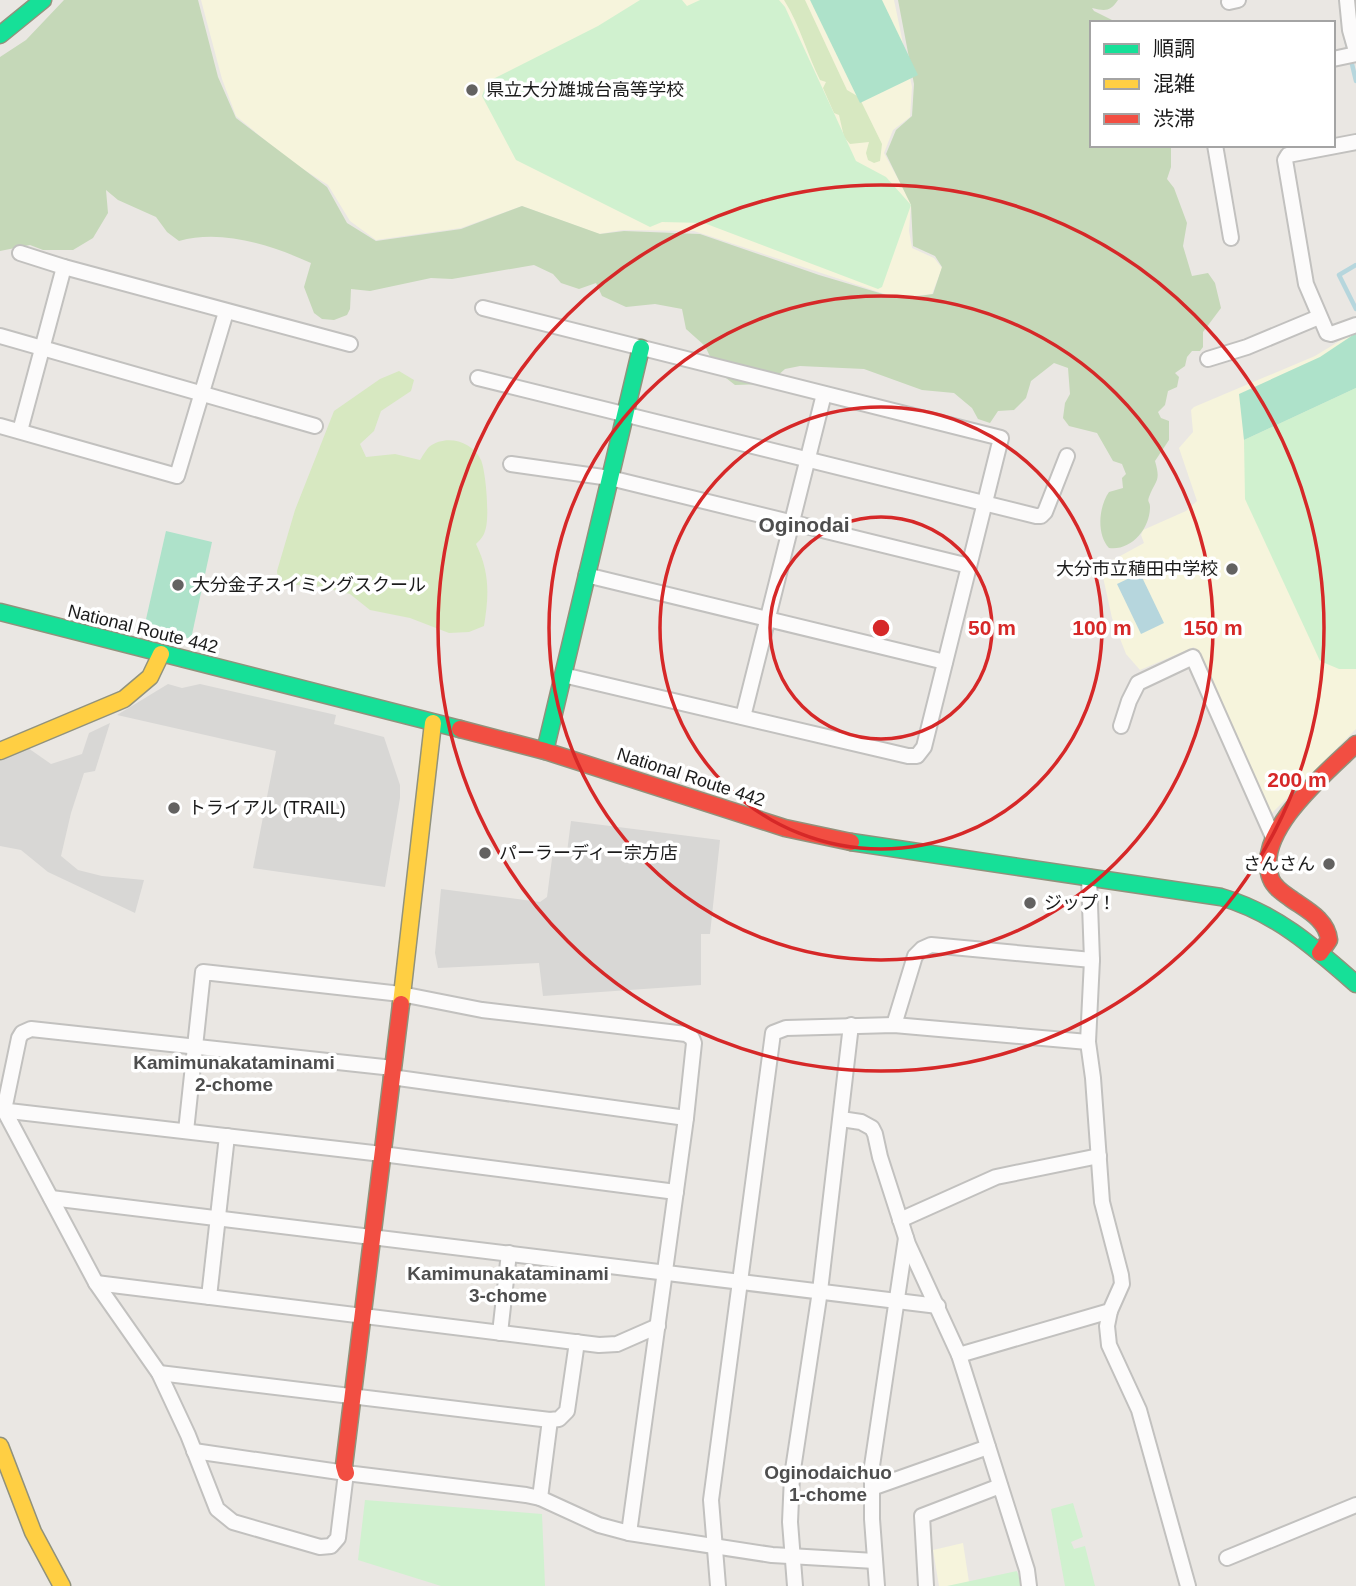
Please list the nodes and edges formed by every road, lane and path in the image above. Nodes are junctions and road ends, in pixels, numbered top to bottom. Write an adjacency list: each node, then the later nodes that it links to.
1 (43, 0): 3 (main road)
2 (1347, 0): 4 (street)
3 (0, 35)
4 (1349, 55)
5 (1356, 142): 6 (street)
6 (1335, 146)
7 (1214, 147): 9 (street)
8 (1330, 147): 14 (street)
9 (1231, 239)
10 (20, 253): 11 (street)
11 (64, 267): 13 (street); 19 (street)
12 (483, 308): 18 (street)
13 (226, 312): 17 (street); 22 (street)
14 (1319, 317): 15 (street); 20 (street)
15 (1356, 325)
16 (0, 336): 19 (street)
17 (350, 344)
18 (641, 348): 23 (street); 24 (main road)
19 (43, 349): 22 (street); 27 (street)
20 (1208, 359)
21 (478, 378): 24 (street)
22 (202, 394): 26 (street); 27 (street)
23 (824, 394): 29 (street); 32 (street)
24 (625, 415): 29 (street); 31 (main road)
25 (0, 426): 27 (street)
26 (315, 426)
27 (20, 431)
28 (1067, 456): 32 (street)
29 (808, 460): 32 (street); 33 (street)
30 (511, 464): 31 (street)
31 (610, 478): 33 (street); 35 (main road)
32 (984, 503): 34 (street)
33 (792, 522): 34 (street); 37 (street)
34 (969, 566): 39 (street)
35 (586, 575): 37 (street); 40 (main road)
36 (0, 612): 38 (main road, National Route 442)
37 (768, 619): 39 (street); 41 (street)
38 (161, 654): 42 (main road, National Route 442); 45 (main road)
39 (945, 662): 41 (street)
40 (563, 675): 41 (street); 46 (main road)
41 (743, 717)
42 (433, 723): 46 (main road, National Route 442); 52 (main road)
43 (1122, 726): 47 (street)
44 (1356, 744): 47 (main road)
45 (0, 751)
46 (545, 751): 48 (main road, National Route 442)
47 (1273, 837): 49 (main road)
48 (1089, 877): 49 (main road, National Route 442); 50 (street)
49 (1320, 953): 51 (main road, National Route 442)
50 (1091, 960): 54 (street); 55 (street)
51 (1356, 984)
52 (401, 994): 56 (street); 57 (main road); 59 (street)
53 (851, 1025): 54 (street); 60 (street); 73 (street)
54 (894, 1026): 55 (street)
55 (1088, 1042): 64 (street)
56 (195, 1047): 57 (street); 58 (street); 61 (street)
57 (392, 1073): 59 (street); 63 (main road)
58 (2, 1110): 61 (street); 66 (street)
59 (686, 1118): 65 (street)
60 (841, 1119): 68 (street); 75 (street)
61 (186, 1131): 62 (street)
62 (227, 1136): 63 (street); 67 (street)
63 (382, 1154): 65 (street); 69 (main road)
64 (1098, 1156): 68 (street); 79 (street)
65 (676, 1192): 72 (street)
66 (51, 1198): 67 (street); 74 (street)
67 (218, 1218): 69 (street); 76 (street)
68 (900, 1220): 70 (street)
69 (372, 1237): 71 (street); 80 (main road)
70 (906, 1238): 77 (street); 78 (street)
71 (509, 1253): 72 (street); 82 (street)
72 (665, 1272): 73 (street); 81 (street)
73 (740, 1282): 75 (street); 97 (street)
74 (96, 1283): 76 (street); 85 (street)
75 (820, 1291): 77 (street); 98 (street)
76 (209, 1297): 80 (street)
77 (896, 1301): 78 (street); 93 (street)
78 (938, 1306): 84 (street)
79 (1110, 1311): 84 (street); 107 (street)
80 (363, 1316): 82 (street); 86 (main road)
81 (658, 1326): 83 (street); 96 (street)
82 (500, 1333): 83 (street)
83 (577, 1342): 87 (street)
84 (959, 1355): 89 (street)
85 (159, 1373): 86 (street); 90 (street)
86 (354, 1396): 87 (street); 91 (main road)
87 (550, 1420): 94 (street)
88 (0, 1446): 101 (main road)
89 (988, 1447): 92 (street); 93 (street)
90 (194, 1451): 91 (street); 91 (street)
91 (346, 1473): 94 (street)
92 (1000, 1486): 105 (street); 106 (street)
93 (872, 1488): 100 (street)
94 (540, 1498): 96 (street)
95 (1356, 1505): 99 (street)
96 (629, 1533): 97 (street)
97 (714, 1547): 98 (street); 102 (street)
98 (793, 1556): 100 (street); 103 (street)
99 (1227, 1558)
100 (875, 1560): 104 (street)
101 (62, 1586)
102 (718, 1586)
103 (795, 1586)
104 (877, 1586)
105 (926, 1586)
106 (1029, 1586)
107 (1188, 1586)

